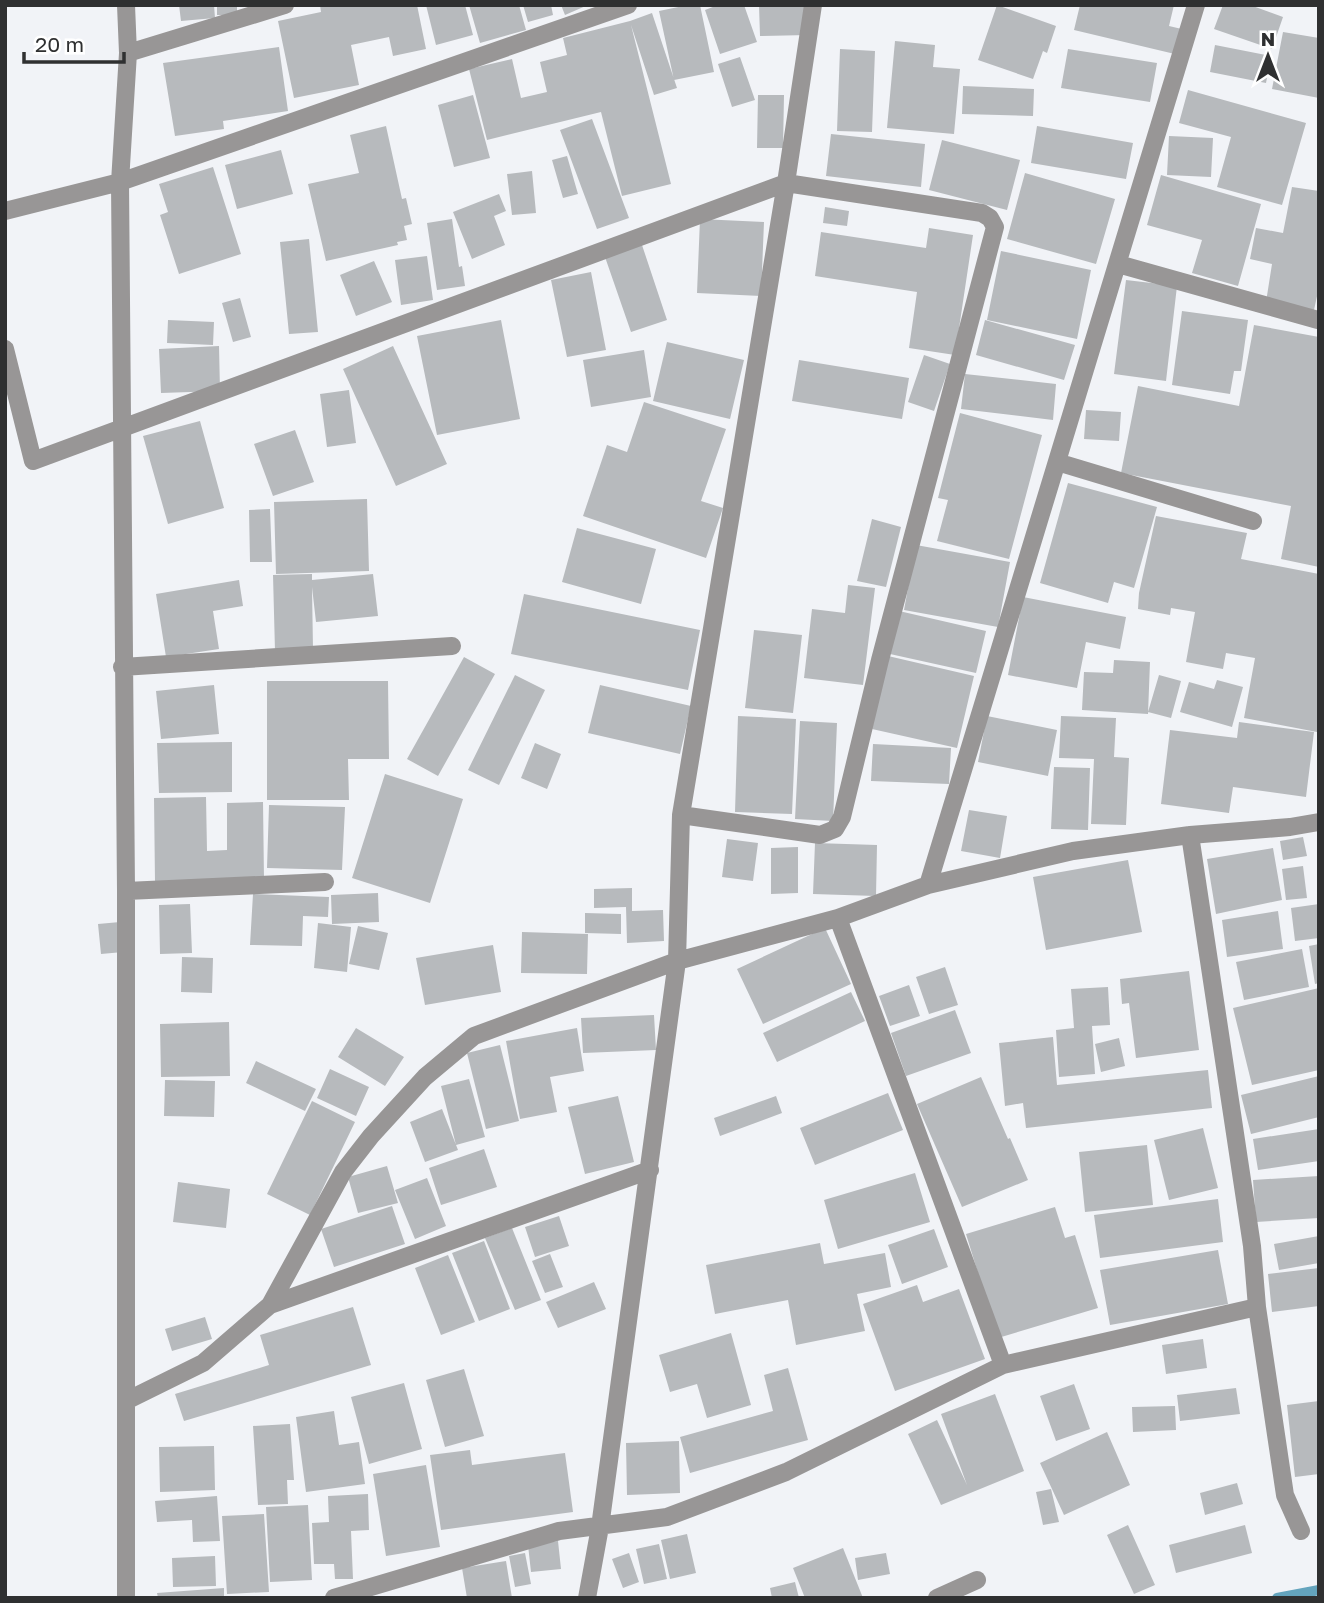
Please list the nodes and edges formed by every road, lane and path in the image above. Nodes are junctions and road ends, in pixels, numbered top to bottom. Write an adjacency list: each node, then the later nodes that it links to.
1 (126, 5): 6 (street)
2 (285, 5): 6 (street)
3 (628, 5): 7 (street)
4 (813, 5): 8 (street)
5 (1196, 5): 10 (street)
6 (128, 52): 7 (street)
7 (120, 182): 9 (street); 13 (street)
8 (786, 183): 13 (street); 18 (street); 18 (street)
9 (5, 211)
10 (1118, 264): 11 (street); 14 (street)
11 (1318, 320)
12 (5, 349): 13 (street)
13 (121, 430): 17 (street)
14 (1057, 462): 15 (street); 22 (street)
15 (1253, 520)
16 (452, 646): 17 (street)
17 (122, 667): 23 (street)
18 (681, 815): 25 (street)
19 (1319, 822): 20 (street)
20 (1190, 835): 22 (street); 28 (street)
21 (325, 882): 23 (street)
22 (928, 885): 24 (street)
23 (125, 891): 30 (street)
24 (838, 918): 25 (street); 29 (street)
25 (677, 961): 26 (street); 27 (street)
26 (650, 1170): 27 (street); 31 (street)
27 (271, 1305): 30 (street)
28 (1257, 1307): 29 (street); 32 (street)
29 (1003, 1364): 31 (street)
30 (125, 1401): 34 (street)
31 (600, 1527): 35 (street); 36 (street)
32 (1301, 1531)
33 (977, 1580): 37 (street)
34 (126, 1598)
35 (334, 1598)
36 (587, 1598)
37 (937, 1598)

